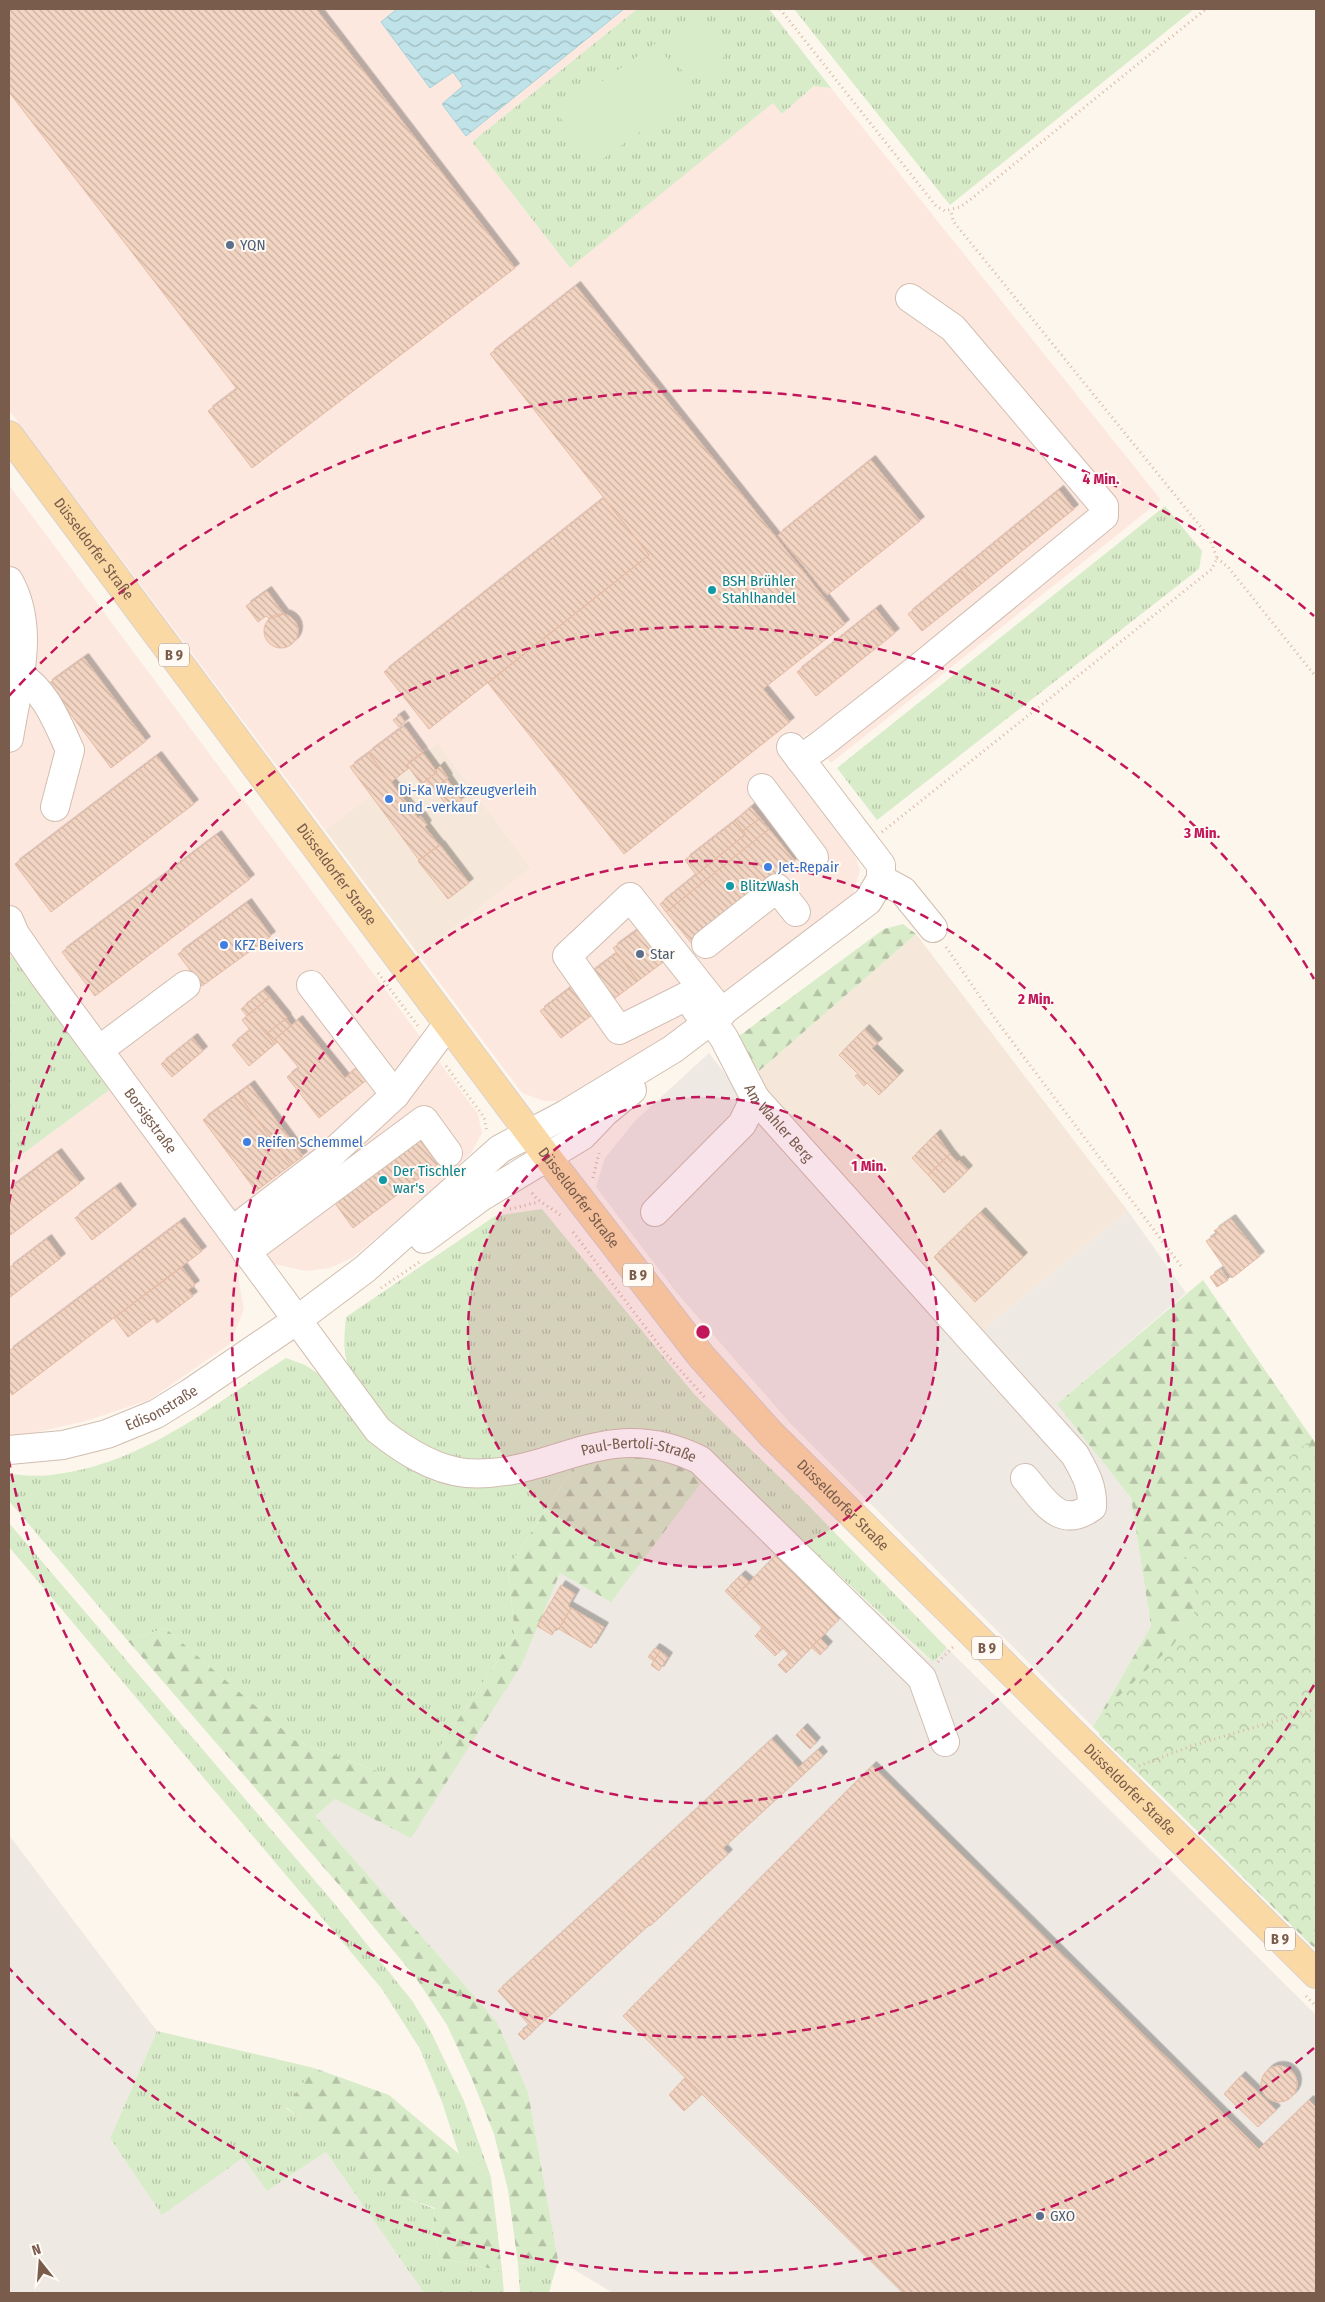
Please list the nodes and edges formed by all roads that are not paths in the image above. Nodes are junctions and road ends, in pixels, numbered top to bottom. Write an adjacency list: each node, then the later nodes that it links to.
1 (910, 298): 9 (street)
2 (9, 434): 17 (main road, Düsseldorfer Straße / B 9)
3 (9, 581): 4 (street)
4 (19, 675): 5 (street); 7 (street)
5 (9, 738)
6 (762, 788): 8 (street)
7 (55, 807)
8 (814, 857)
9 (882, 879): 11 (street); 16 (street)
10 (796, 912): 13 (street)
11 (933, 928)
12 (11, 931): 19 (street, Borsigstraße)
13 (706, 944)
14 (186, 985): 19 (street)
15 (311, 985): 20 (street)
16 (713, 1019): 16 (street); 18 (street); 21 (street, Am Wahler Berg)
17 (448, 1024): 20 (street); 22 (main road, Düsseldorfer Straße / B 9)
18 (673, 1049): 22 (street); 24 (street)
19 (99, 1050): 26 (street, Borsigstraße)
20 (395, 1095): 26 (street)
21 (755, 1098): 25 (street); 29 (street, Am Wahler Berg)
22 (529, 1132): 24 (main road, Düsseldorfer Straße / B 9); 27 (street, Edisonstraße)
23 (448, 1152): 26 (street)
24 (548, 1158): 27 (street, Edisonstraße); 31 (main road, Düsseldorfer Straße / B 9)
25 (656, 1212)
26 (239, 1241): 27 (street, Borsigstraße)
27 (297, 1320): 28 (street, Edisonstraße); 30 (street, Paul-Bertoli-Straße)
28 (9, 1450)
29 (1025, 1478)
30 (945, 1742)
31 (1316, 1974)

